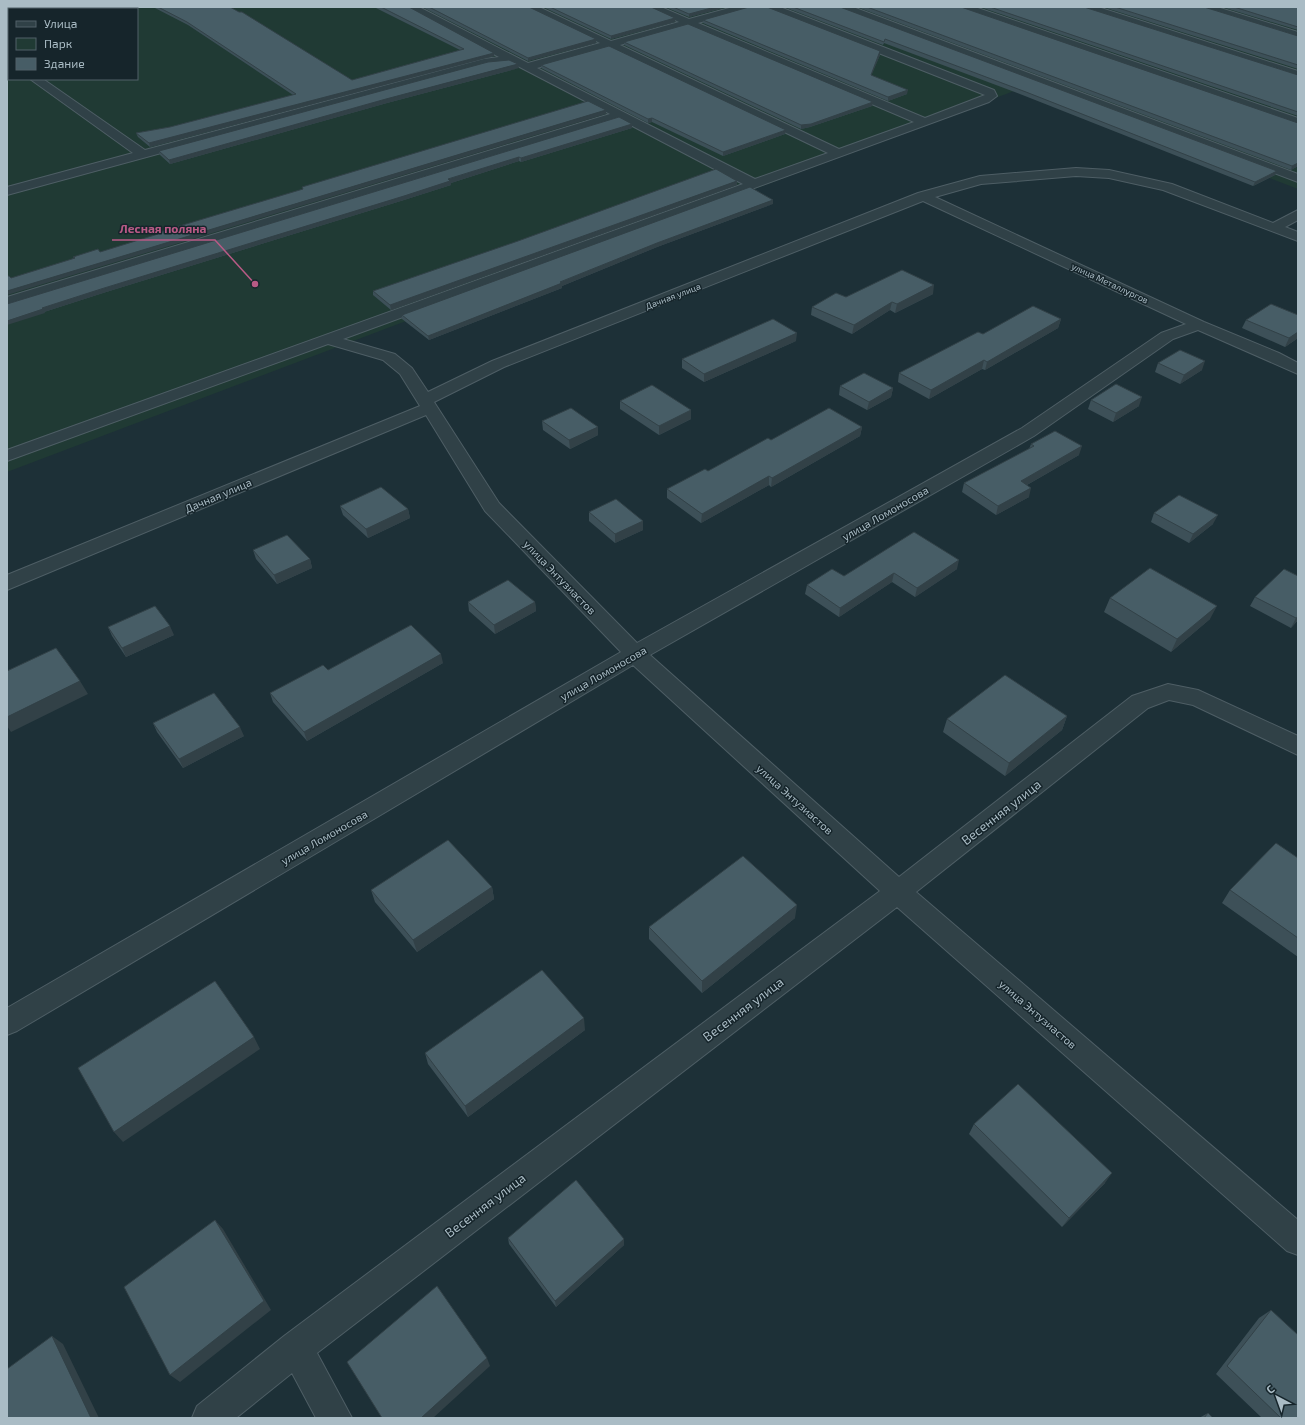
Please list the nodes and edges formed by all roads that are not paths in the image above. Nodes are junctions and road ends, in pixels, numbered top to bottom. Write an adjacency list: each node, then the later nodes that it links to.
1 (411, 7): 13 (street)
2 (531, 7): 12 (street)
3 (652, 7): 10 (street)
4 (744, 7): 10 (street)
5 (771, 7): 18 (street)
6 (844, 7): 22 (street)
7 (965, 7): 19 (street)
8 (1088, 7): 15 (street)
9 (1207, 7): 11 (street)
10 (688, 22): 12 (street); 18 (street)
11 (1298, 35)
12 (611, 44): 14 (street); 21 (street)
13 (511, 59): 14 (street); 20 (street)
14 (528, 67): 17 (street)
15 (1298, 75)
16 (37, 80): 20 (street)
17 (619, 115): 23 (street); 29 (street)
18 (924, 122): 21 (street)
19 (1298, 122)
20 (143, 154): 24 (street)
21 (838, 154): 23 (street)
22 (1298, 178)
23 (754, 184): 31 (street)
24 (7, 191)
25 (923, 196): 27 (street, Дачная улица); 30 (street, улица Металлургов); 33 (street, Дачная улица)
26 (1298, 214): 27 (street)
27 (1273, 228): 28 (street, Дачная улица)
28 (1298, 237)
29 (7, 302)
30 (1199, 325): 32 (street, улица Металлургов); 36 (street, улица Ломоносова)
31 (327, 339): 33 (street, улица Энтузиастов); 34 (street)
32 (1298, 369)
33 (427, 404): 35 (street, Дачная улица); 36 (street, улица Энтузиастов)
34 (7, 456)
35 (7, 583)
36 (635, 654): 38 (street, улица Энтузиастов); 39 (street, улица Ломоносова)
37 (1298, 746): 38 (street, Весенняя улица)
38 (898, 892): 40 (street, улица Энтузиастов); 41 (street, Весенняя улица)
39 (7, 1022)
40 (1298, 1240)
41 (296, 1348): 42 (street, Весенняя улица); 43 (street)
42 (210, 1418)
43 (335, 1418)

